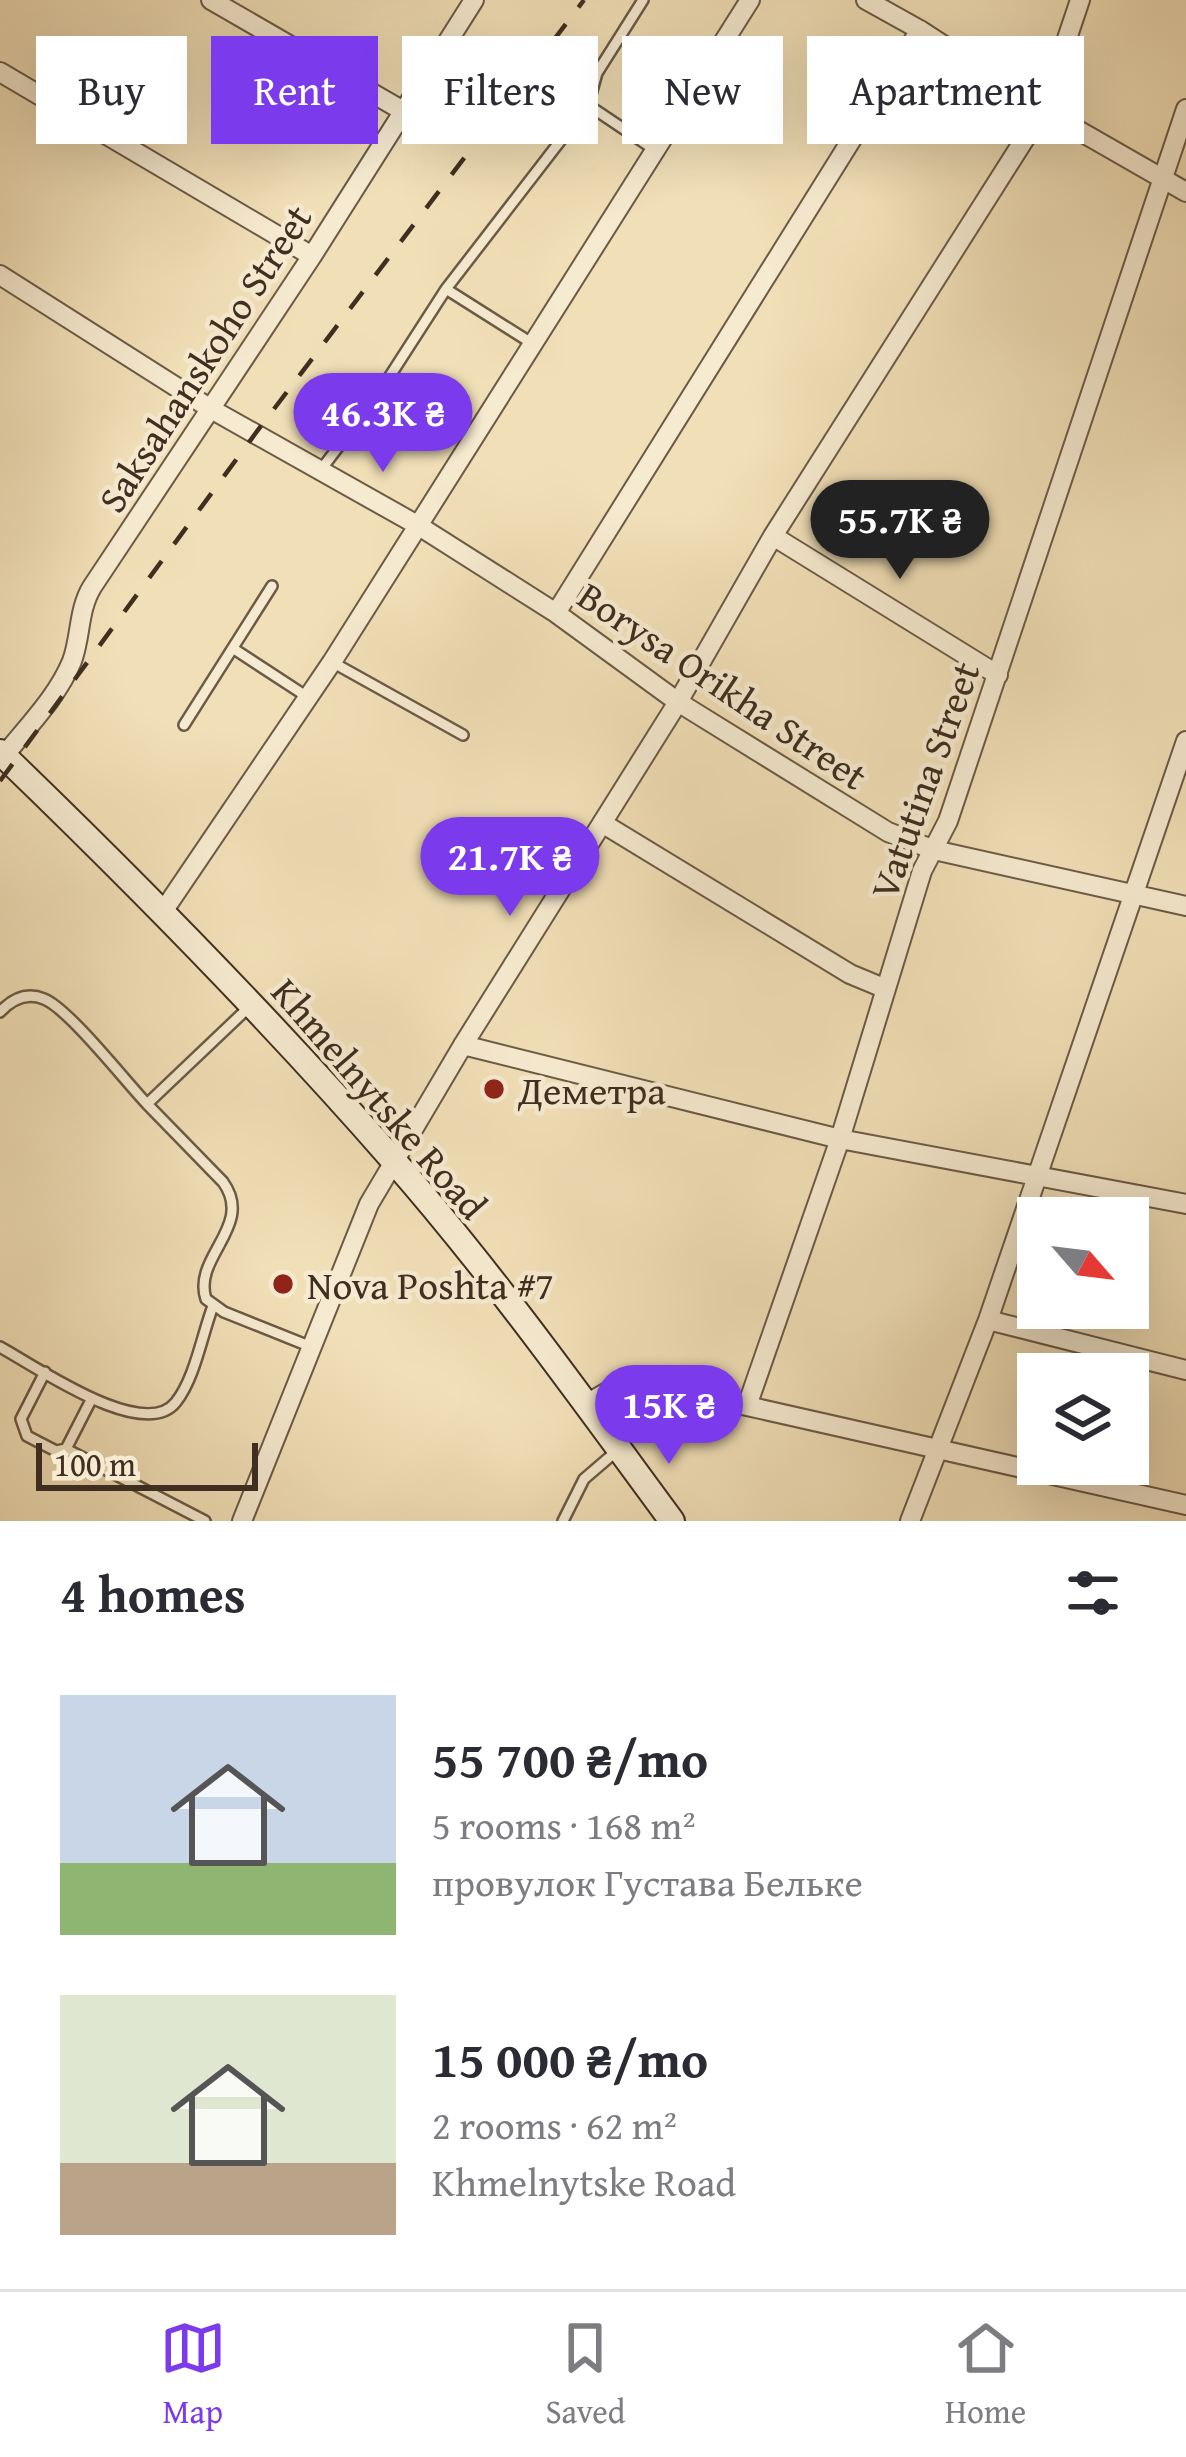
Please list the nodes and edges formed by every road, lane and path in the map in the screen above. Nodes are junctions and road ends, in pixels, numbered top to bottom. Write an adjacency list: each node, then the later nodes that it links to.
1 (211, 0): 14 (street)
2 (474, 0): 8 (street, Saksahanskoho Street)
3 (643, 0): 11 (lane)
4 (750, 0): 20 (street)
5 (866, 0): 7 (street)
6 (1080, 0): 10 (street)
7 (920, 30): 9 (street); 32 (street)
8 (452, 36)
9 (929, 36)
10 (1068, 36)
11 (598, 71)
12 (0, 72): 23 (street)
13 (1186, 109): 21 (street, Vatutina Street)
14 (402, 110)
15 (598, 112): 20 (lane)
16 (402, 117): 23 (street, Saksahanskoho Street)
17 (1084, 133): 21 (street)
18 (558, 144): 25 (lane)
19 (1021, 144): 30 (street)
20 (658, 152): 26 (street)
21 (1162, 176): 22 (street); 35 (street, Vatutina Street)
22 (1186, 191)
23 (312, 256): 27 (street, Saksahanskoho Street)
24 (0, 275): 27 (street)
25 (446, 289): 26 (lane); 28 (lane)
26 (535, 345): 29 (street)
27 (211, 409): 28 (street, Borysa Orikha Street); 41 (street, Saksahanskoho Street)
28 (320, 471): 29 (street, Borysa Orikha Street)
29 (419, 526): 32 (street, Borysa Orikha Street); 34 (street)
30 (773, 536): 35 (street); 37 (street)
31 (272, 586): 33 (lane)
32 (556, 613): 37 (street, Borysa Orikha Street)
33 (234, 649): 36 (lane); 38 (lane)
34 (332, 662): 36 (street); 39 (lane)
35 (998, 674): 43 (street, Vatutina Street)
36 (309, 698): 46 (street)
37 (678, 702): 42 (street); 43 (street, Borysa Orikha Street)
38 (184, 725)
39 (463, 736)
40 (1186, 741): 44 (street)
41 (2, 754): 46 (street, Khmelnytske Road)
42 (602, 823): 47 (street); 50 (street)
43 (934, 850): 44 (street, Borysa Orikha Street); 47 (street, Vatutina Street)
44 (1135, 895): 45 (street, Borysa Orikha Street); 54 (street)
45 (1186, 906)
46 (162, 913): 48 (street, Khmelnytske Road)
47 (886, 989): 52 (street, Vatutina Street)
48 (252, 1004): 51 (lane); 53 (street, Khmelnytske Road)
49 (0, 1012): 51 (lane)
50 (463, 1045): 52 (street); 53 (street)
51 (147, 1104): 57 (lane)
52 (840, 1139): 54 (street); 65 (street, Vatutina Street)
53 (395, 1162): 59 (street); 64 (street, Khmelnytske Road)
54 (1039, 1175): 56 (street); 58 (street)
55 (1186, 1181): 56 (street)
56 (1182, 1203)
57 (213, 1306): 59 (lane); 63 (lane)
58 (988, 1321): 61 (street); 68 (street)
59 (309, 1346): 71 (street)
60 (0, 1347): 62 (lane)
61 (1186, 1370)
62 (45, 1372): 63 (lane); 66 (lane)
63 (92, 1398): 66 (lane)
64 (586, 1404): 65 (street); 67 (street, Khmelnytske Road)
65 (747, 1406): 68 (street)
66 (67, 1449): 70 (lane)
67 (619, 1449): 72 (lane); 73 (street, Khmelnytske Road)
68 (941, 1449): 69 (street); 74 (street)
69 (1186, 1505)
70 (205, 1521)
71 (242, 1521)
72 (563, 1521)
73 (672, 1521)
74 (910, 1521)

